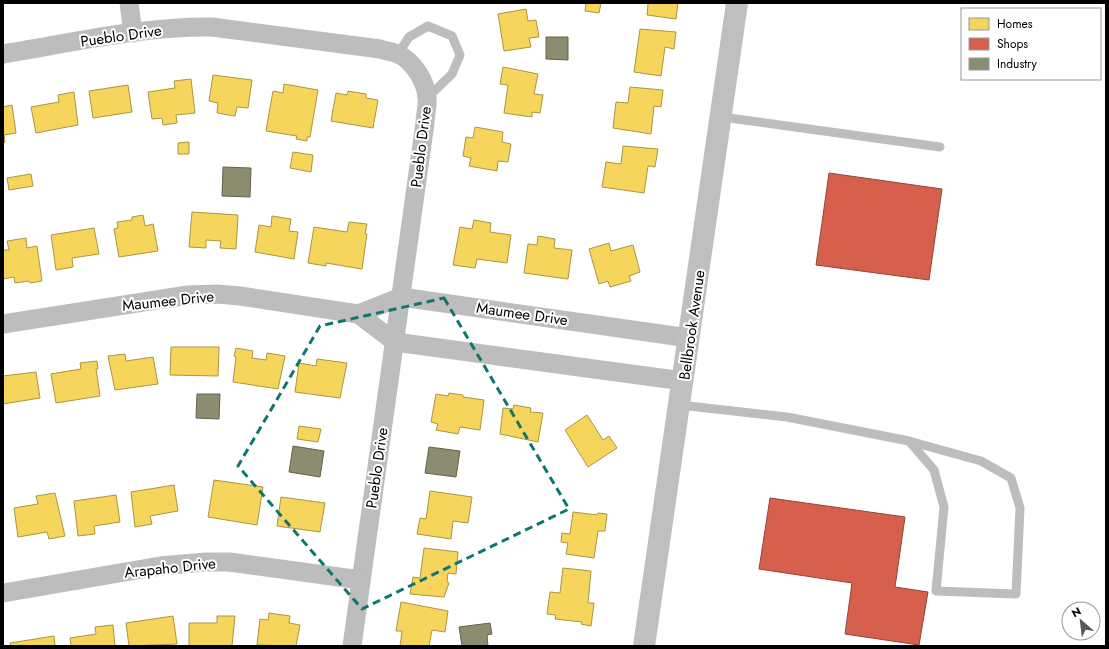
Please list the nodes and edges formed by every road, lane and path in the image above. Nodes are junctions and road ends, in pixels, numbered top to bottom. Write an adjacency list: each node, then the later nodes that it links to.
1 (128, 3): 3 (street)
2 (737, 3): 7 (street, Bellbrook Avenue)
3 (133, 34): 4 (street, Pueblo Drive); 5 (street, Pueblo Drive)
4 (3, 54)
5 (398, 54): 6 (street, Pueblo Drive); 6 (lane)
6 (427, 98): 9 (street, Pueblo Drive)
7 (722, 117): 8 (lane); 12 (street, Bellbrook Avenue)
8 (940, 147)
9 (401, 297): 10 (street, Maumee Drive); 12 (street, Maumee Drive); 13 (street, Pueblo Drive)
10 (358, 314): 11 (street, Maumee Drive); 13 (street, Maumee Drive)
11 (3, 324)
12 (689, 338): 14 (street, Bellbrook Avenue)
13 (395, 342): 14 (street, Maumee Drive); 17 (street, Pueblo Drive)
14 (683, 381): 15 (street, Bellbrook Avenue)
15 (680, 405): 16 (lane); 20 (street, Bellbrook Avenue)
16 (909, 441): 16 (lane)
17 (361, 580): 18 (street, Arapaho Drive); 19 (street, Pueblo Drive)
18 (3, 593)
19 (352, 646)
20 (644, 646)

